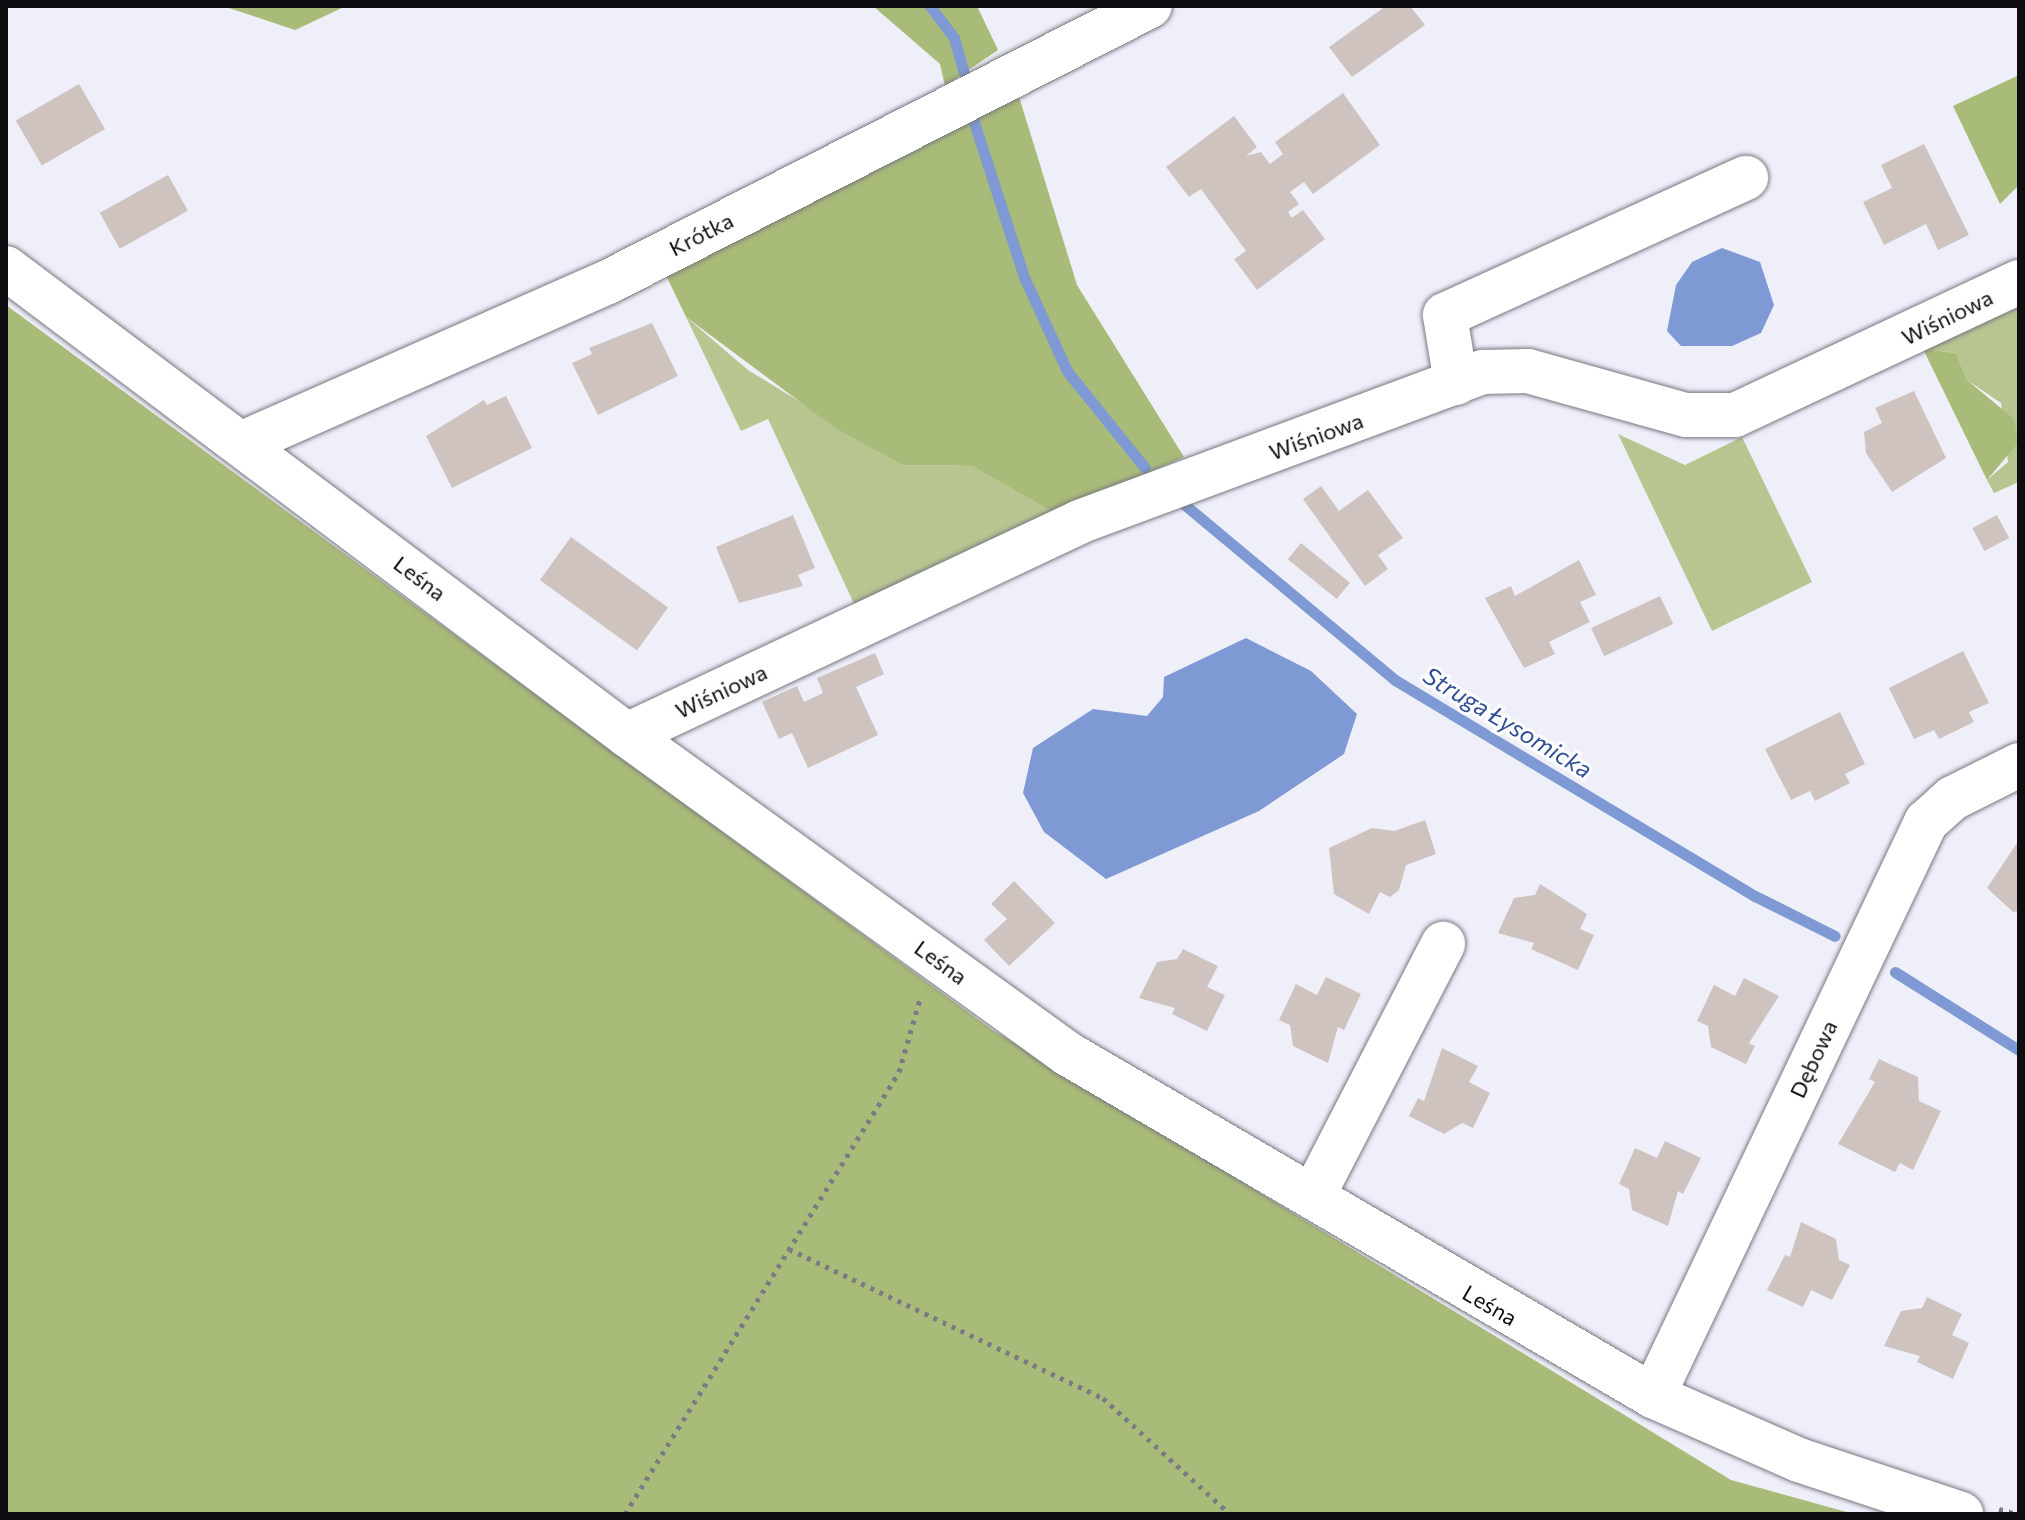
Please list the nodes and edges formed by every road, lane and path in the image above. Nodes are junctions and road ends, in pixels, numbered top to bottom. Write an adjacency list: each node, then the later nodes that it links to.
1 (1150, 6): 6 (street, Krótka)
2 (1746, 178): 5 (street)
3 (6, 268): 6 (street, Leśna)
4 (2019, 282): 5 (street, Wiśniowa)
5 (1456, 383): 7 (street, Wiśniowa)
6 (243, 443): 7 (street, Leśna)
7 (627, 735): 10 (street, Leśna)
8 (2019, 765): 13 (street, Dębowa)
9 (1443, 944): 11 (street)
10 (932, 956): 11 (street, Leśna); 12 (path)
11 (1313, 1196): 13 (street, Leśna)
12 (789, 1249): 15 (path); 16 (path)
13 (1653, 1396): 14 (street, Leśna)
14 (1974, 1510): 17 (path)
15 (625, 1514)
16 (1230, 1514)
17 (2017, 1514)

